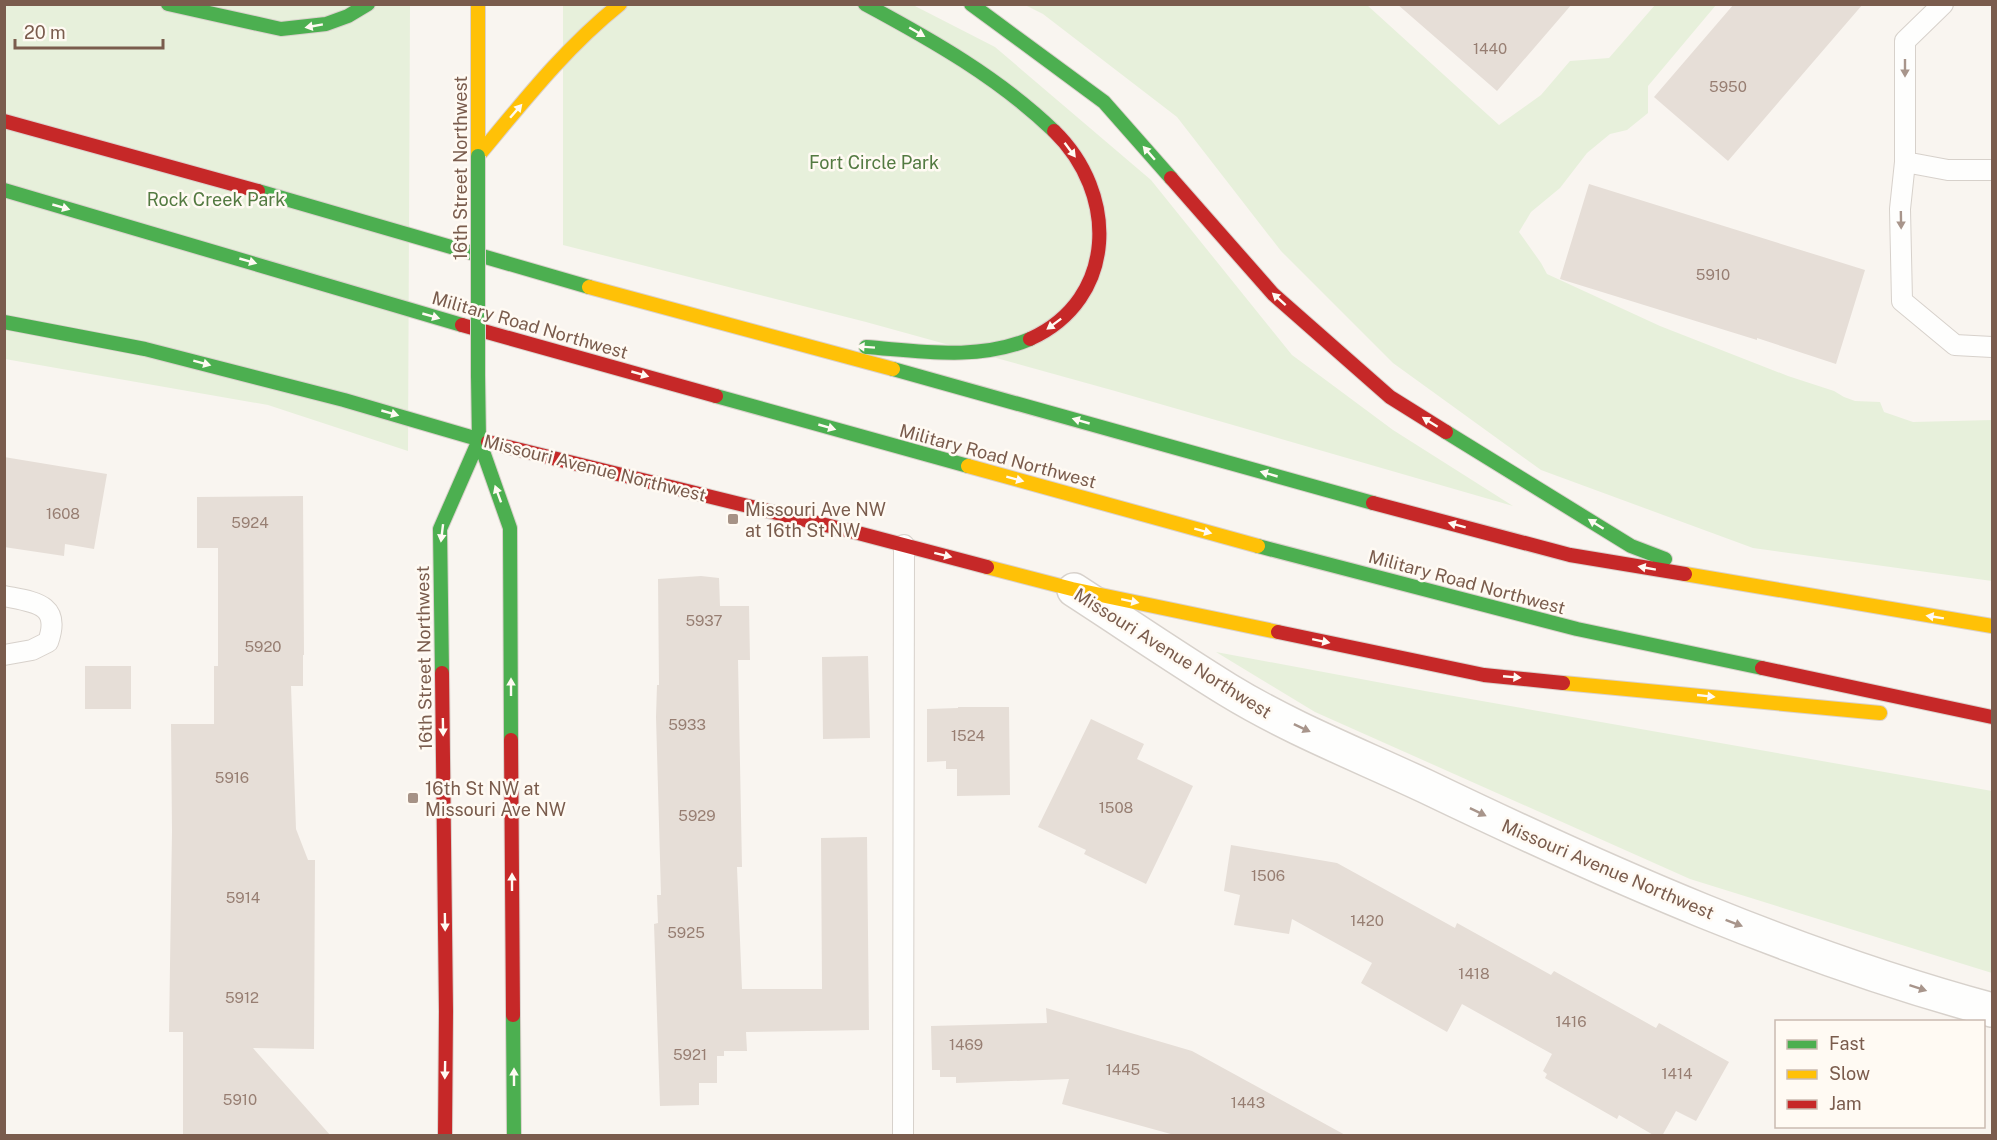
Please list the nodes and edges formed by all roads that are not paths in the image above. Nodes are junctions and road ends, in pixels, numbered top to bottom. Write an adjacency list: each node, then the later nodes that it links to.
1 (168, 4): 2 (main road, one-way to 1)
2 (368, 4)
3 (478, 4): 9 (main road, 16th Street Northwest)
4 (620, 4): 9 (main road, one-way to 4)
5 (865, 4): 15 (main road, one-way to 15)
6 (971, 4): 20 (main road, one-way to 6)
7 (1943, 4): 10 (lane, one-way to 10)
8 (4, 121): 15 (main road)
9 (478, 156): 18 (main road, 16th Street Northwest, bridge)
10 (1905, 162): 11 (lane); 16 (lane, one-way to 16)
11 (1992, 170)
12 (4, 190): 26 (main road, Military Road Northwest, one-way to 26)
13 (48, 317): 17 (main road)
14 (4, 322): 17 (main road, Missouri Avenue Northwest)
15 (784, 341): 20 (main road, one-way to 15)
16 (1992, 347)
17 (145, 349): 18 (main road, Missouri Avenue Northwest, one-way to 18)
18 (479, 440): 19 (main road, Missouri Avenue Northwest); 30 (main road, 16th Street Northwest, one-way to 30); 31 (main road, 16th Street Northwest, one-way to 18)
19 (904, 545): 21 (main road, Missouri Avenue Northwest, one-way to 21); 32 (lane)
20 (1725, 582): 23 (main road, one-way to 20)
21 (1072, 589): 25 (main road, one-way to 25); 29 (street, Missouri Avenue Northwest, one-way to 29)
22 (4, 596): 24 (lane)
23 (1992, 626)
24 (4, 655)
25 (1899, 715)
26 (1992, 717)
27 (1934, 718): 28 (main road)
28 (1992, 724)
29 (1992, 1010)
30 (445, 1136)
31 (514, 1136)
32 (903, 1136)

